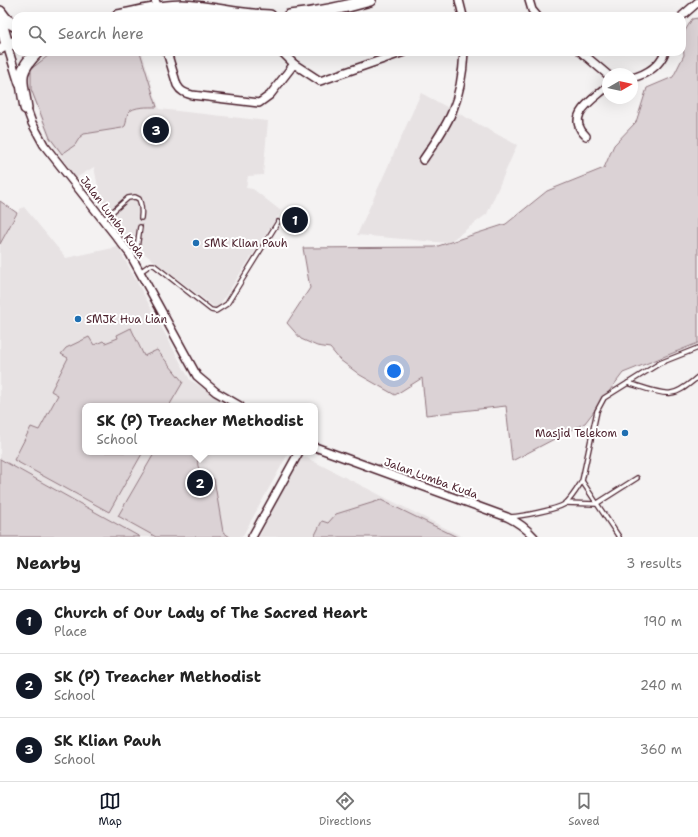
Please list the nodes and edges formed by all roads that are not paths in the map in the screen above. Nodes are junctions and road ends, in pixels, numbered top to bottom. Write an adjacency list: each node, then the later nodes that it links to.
1 (370, 0): 9 (main road)
2 (459, 0): 10 (street)
3 (529, 0): 11 (street)
4 (698, 2): 12 (street)
5 (157, 4): 7 (main road); 8 (main road)
6 (0, 12): 14 (main road)
7 (143, 12)
8 (230, 12)
9 (320, 12)
10 (462, 12)
11 (534, 12)
12 (686, 12)
13 (0, 20): 15 (main road)
14 (12, 24)
15 (8, 45): 27 (street, Jalan Lumba Kuda)
16 (33, 56): 27 (main road)
17 (168, 56): 23 (street)
18 (286, 56): 23 (street)
19 (392, 56): 23 (street)
20 (464, 56): 29 (street)
21 (586, 56): 24 (street)
22 (663, 56): 25 (street)
23 (294, 64)
24 (602, 70)
25 (638, 76)
26 (602, 91): 28 (street)
27 (26, 108): 31 (street, Jalan Lumba Kuda)
28 (586, 136)
29 (423, 160)
30 (141, 218): 31 (lane)
31 (103, 220): 34 (street, Jalan Lumba Kuda)
32 (278, 222): 35 (lane)
33 (140, 227): 34 (lane)
34 (130, 254): 35 (street, Jalan Lumba Kuda)
35 (140, 272): 39 (street, Jalan Lumba Kuda)
36 (698, 348): 38 (lane)
37 (698, 377): 38 (lane)
38 (628, 383): 43 (lane)
39 (235, 403)
40 (318, 448): 46 (street, Jalan Lumba Kuda)
41 (297, 455): 47 (street)
42 (637, 478): 45 (lane)
43 (582, 481): 44 (lane); 45 (lane)
44 (565, 503): 45 (lane); 46 (lane)
45 (596, 504): 49 (lane)
46 (507, 517): 48 (street, Jalan Lumba Kuda)
47 (252, 537)
48 (534, 537)
49 (619, 537)

